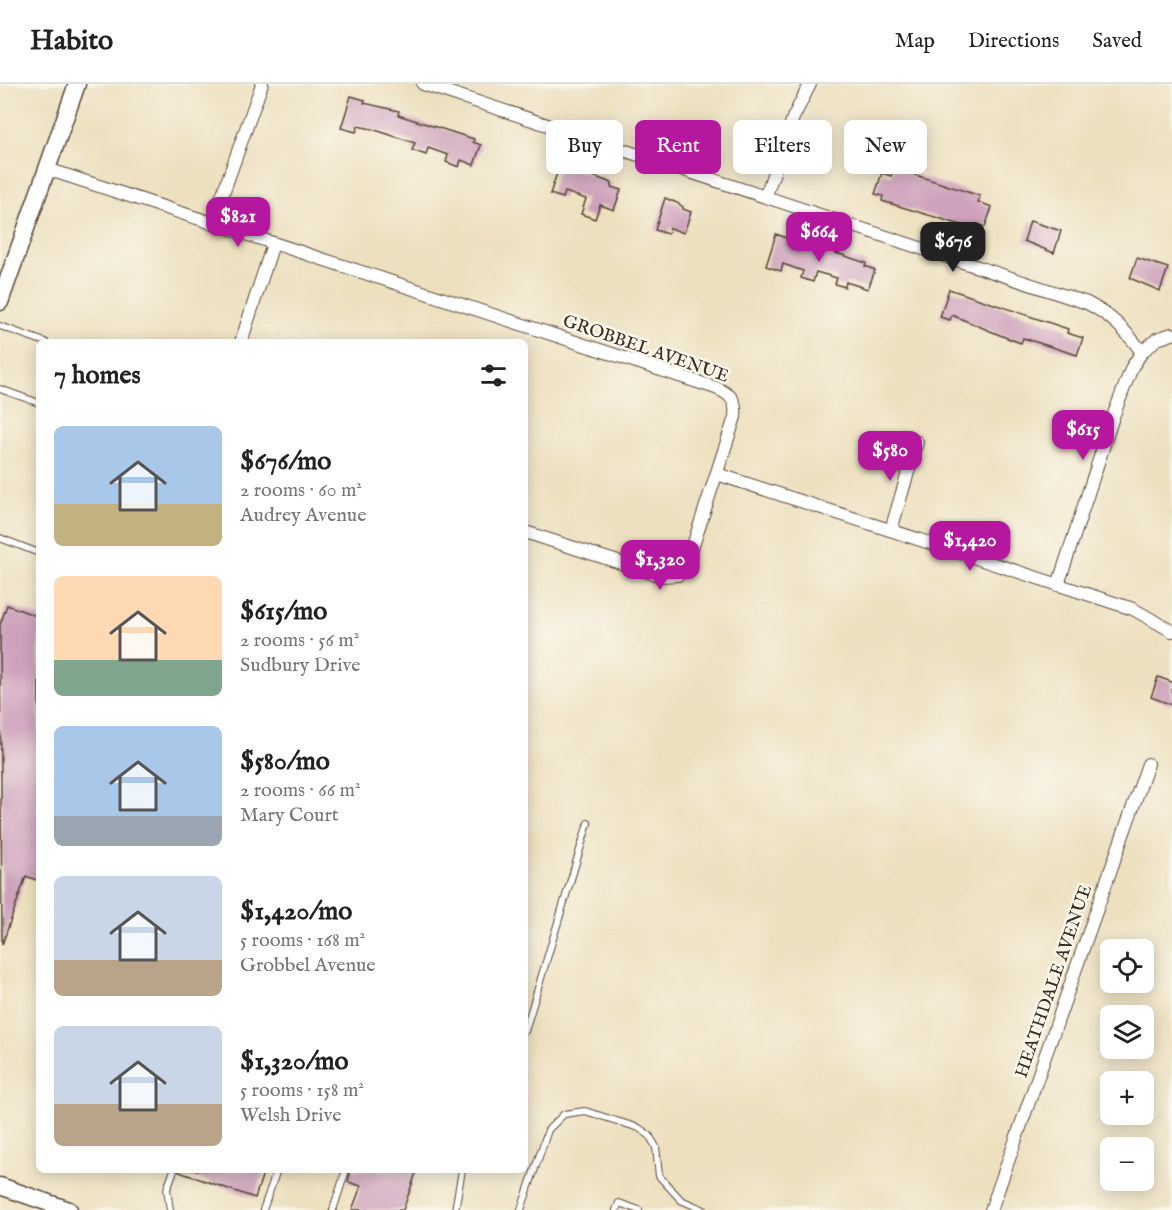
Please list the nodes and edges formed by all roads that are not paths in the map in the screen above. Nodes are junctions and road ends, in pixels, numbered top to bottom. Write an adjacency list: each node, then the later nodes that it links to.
1 (66, 84): 8 (main road)
2 (77, 84): 6 (main road)
3 (262, 84): 9 (street)
4 (423, 84): 7 (street)
5 (810, 84): 7 (street)
6 (47, 170): 8 (main road); 9 (street, GROBBEL AVENUE)
7 (766, 195): 16 (street)
8 (30, 216): 11 (main road)
9 (212, 224): 10 (street, GROBBEL AVENUE)
10 (273, 244): 15 (street); 20 (street, GROBBEL AVENUE)
11 (0, 302)
12 (0, 326): 14 (lane)
13 (1172, 334): 16 (street)
14 (37, 339)
15 (242, 339)
16 (1142, 352): 25 (street)
17 (0, 389): 18 (lane)
18 (36, 402)
19 (917, 442): 21 (street)
20 (717, 474): 21 (street); 22 (street, GROBBEL AVENUE)
21 (891, 530): 25 (street)
22 (528, 533)
23 (0, 538): 24 (lane)
24 (36, 552)
25 (1058, 585): 26 (street)
26 (1172, 631)
27 (1148, 764): 44 (street, HEATHDALE AVENUE)
28 (588, 823): 29 (lane)
29 (528, 1021)
30 (173, 1173): 36 (lane)
31 (277, 1173): 37 (lane)
32 (345, 1173): 38 (lane)
33 (462, 1173): 39 (lane)
34 (0, 1186): 35 (main road)
35 (69, 1210)
36 (170, 1210)
37 (263, 1210)
38 (333, 1210)
39 (456, 1210)
40 (521, 1210): 43 (lane)
41 (616, 1210): 42 (lane)
42 (639, 1210)
43 (704, 1210)
44 (991, 1210)

